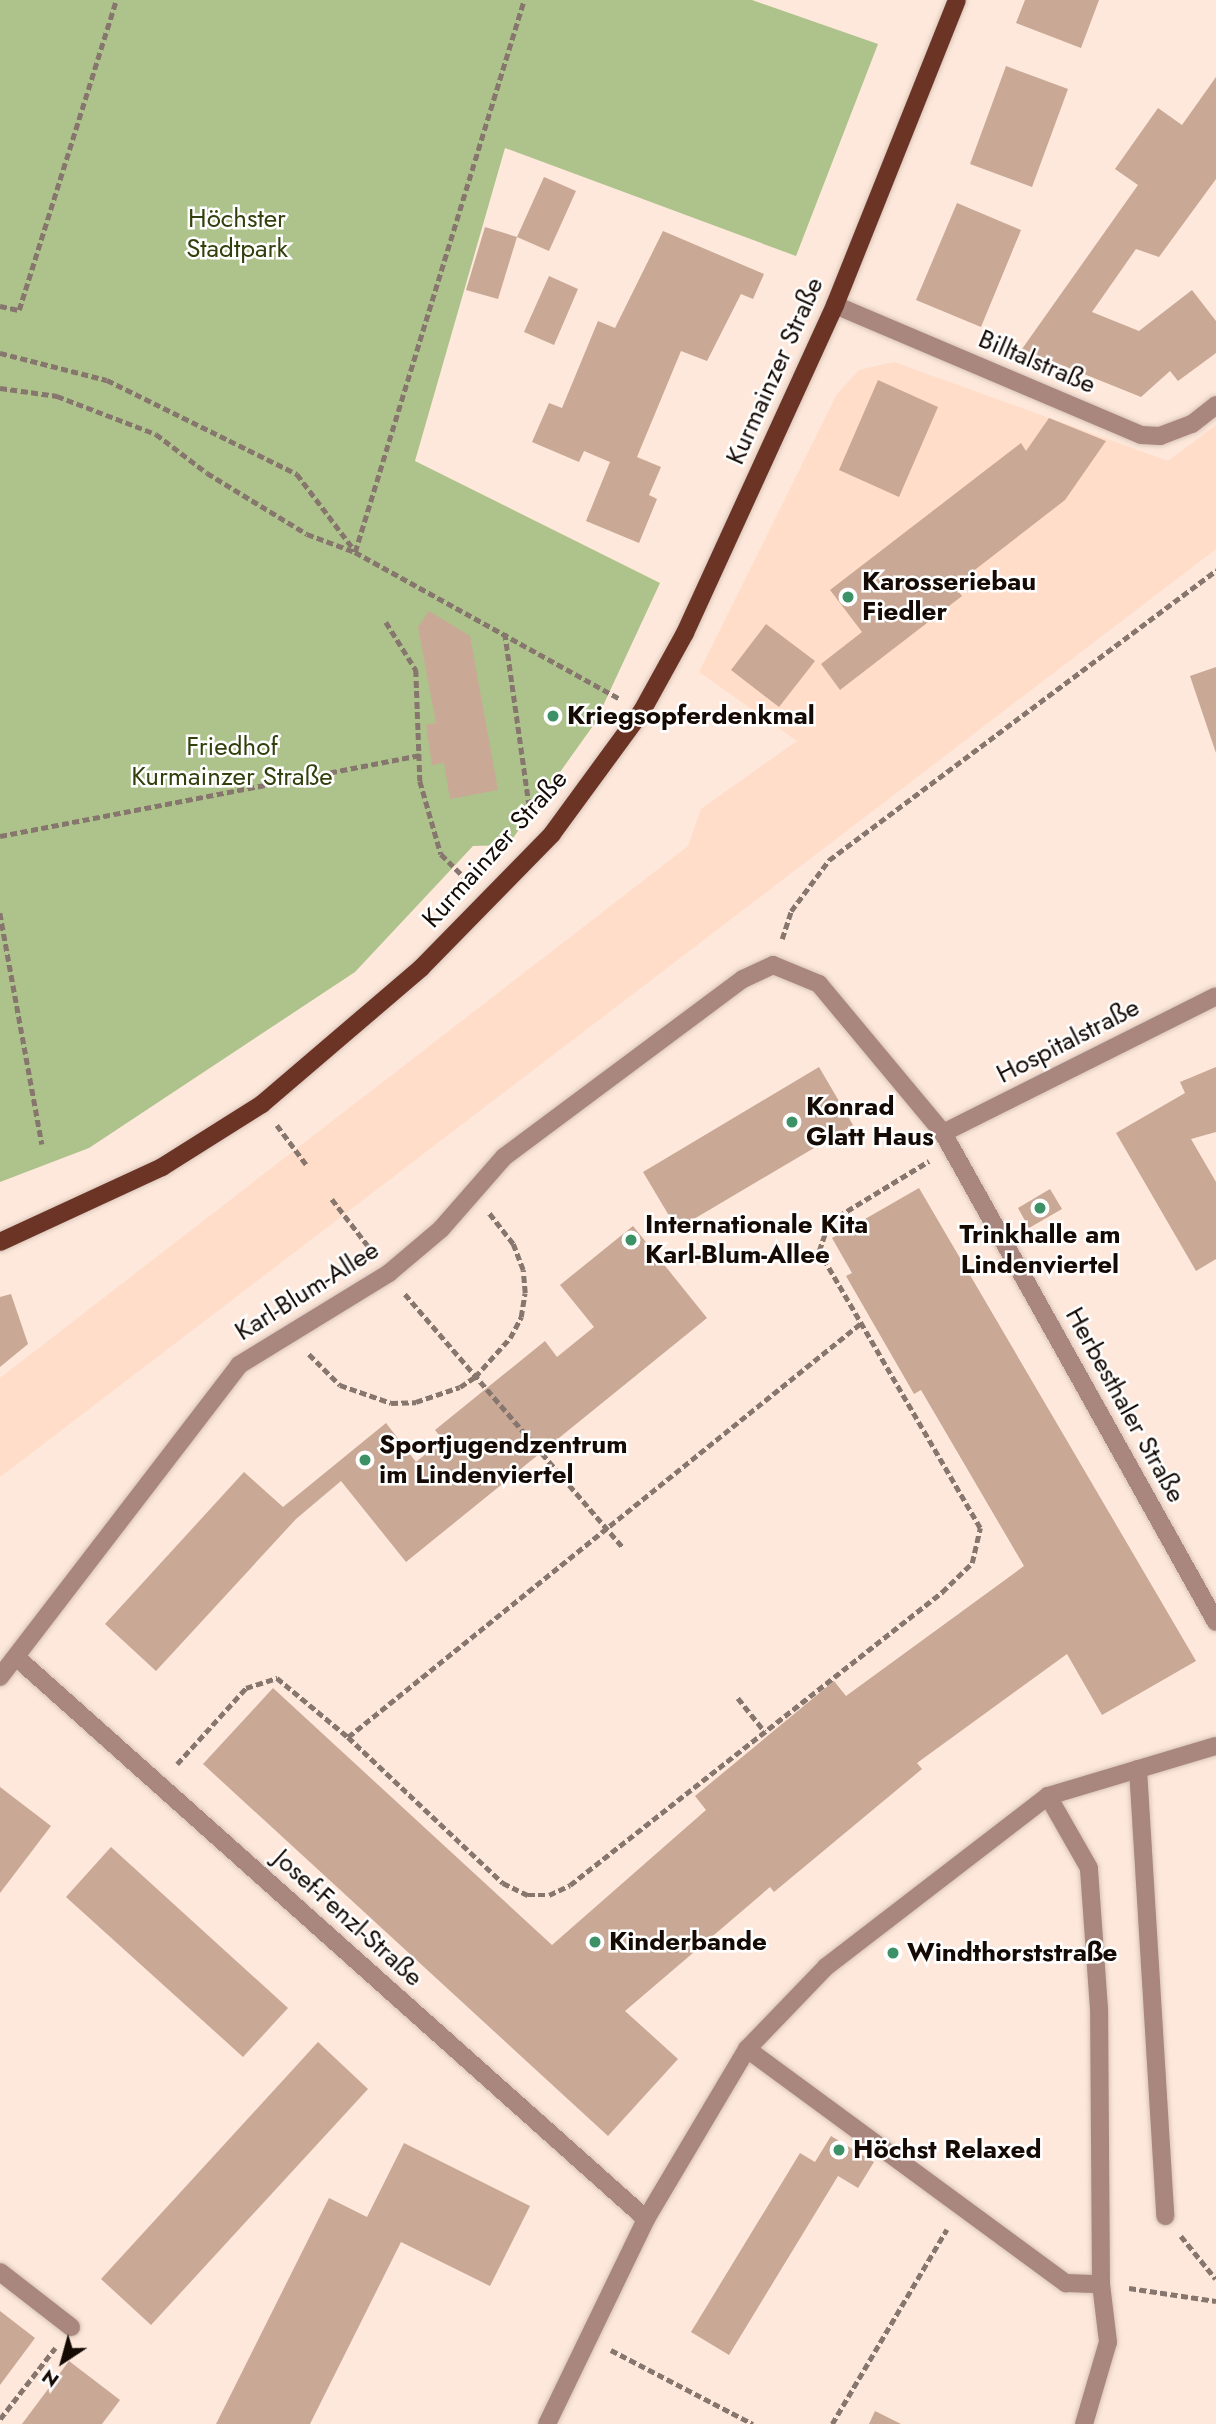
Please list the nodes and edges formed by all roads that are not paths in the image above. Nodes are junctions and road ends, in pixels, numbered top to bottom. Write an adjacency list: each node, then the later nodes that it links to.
1 (957, 0): 2 (main road, Kurmainzer Straße)
2 (835, 305): 3 (street, Billtalstraße); 7 (main road, Kurmainzer Straße)
3 (1216, 405)
4 (773, 965): 6 (street, Herbesthaler Straße); 9 (street, Karl-Blum-Allee)
5 (1216, 996): 6 (street, Hospitalstraße)
6 (947, 1141): 8 (street, Herbesthaler Straße)
7 (0, 1242)
8 (1216, 1622)
9 (16, 1657): 10 (street, Karl-Blum-Allee); 16 (street, Josef-Fenzl-Straße)
10 (0, 1676)
11 (1216, 1746): 12 (street)
12 (1138, 1769): 13 (street); 15 (street)
13 (1048, 1796): 14 (street); 18 (street)
14 (747, 2049): 16 (street); 18 (street)
15 (1165, 2216)
16 (646, 2219): 20 (street)
17 (0, 2272): 19 (street)
18 (1101, 2284): 21 (street)
19 (71, 2327)
20 (547, 2424)
21 (1084, 2424)

